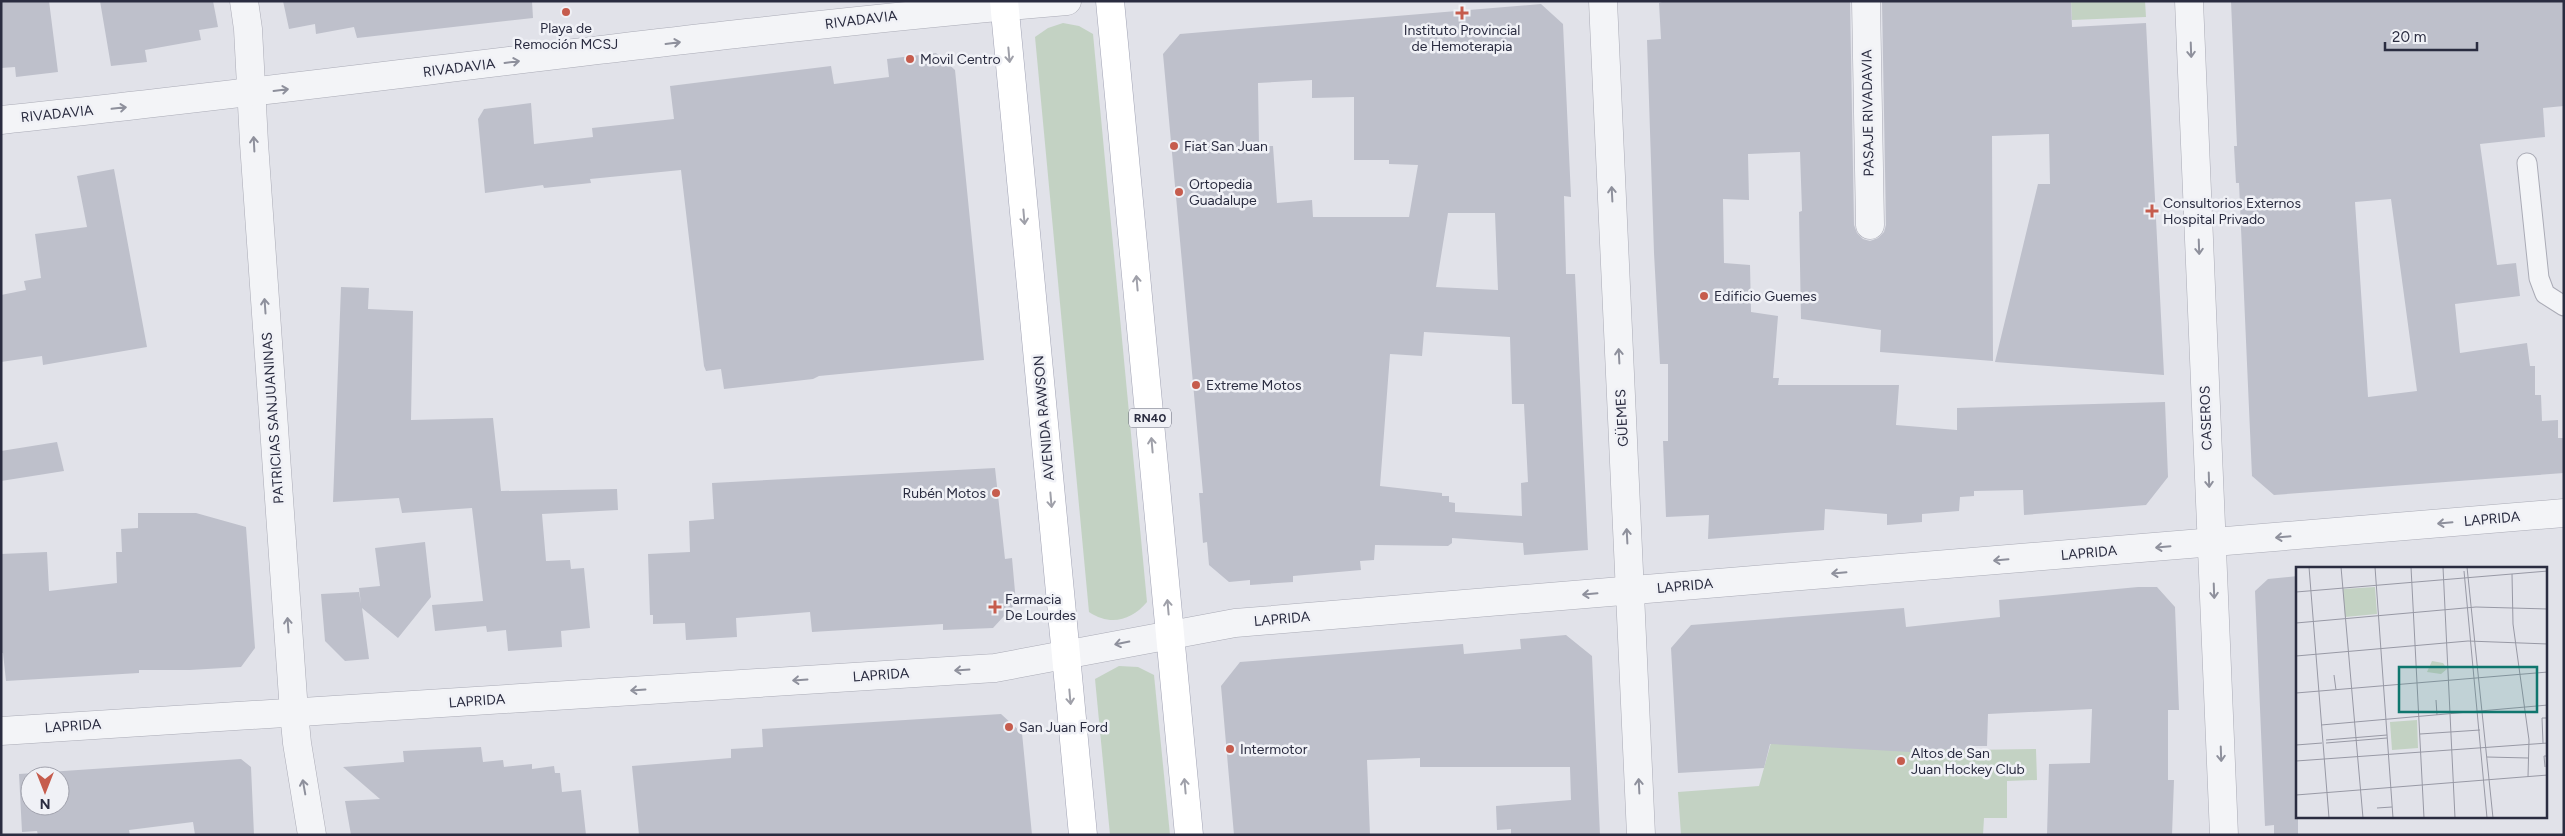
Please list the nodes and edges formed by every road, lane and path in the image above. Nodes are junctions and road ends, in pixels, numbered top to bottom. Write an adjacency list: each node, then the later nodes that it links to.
1 (244, 1): 8 (street, PATRICIAS SANJUANINAS)
2 (1067, 1): 7 (street, RIVADAVIA)
3 (1110, 1): 16 (main road, RN40, one-way to 3)
4 (1603, 1): 15 (street, GÜEMES, one-way to 4)
5 (1866, 1): 11 (street, PASAJE RIVADAVIA)
6 (2188, 1): 14 (street, CASEROS, one-way to 14)
7 (1004, 4): 8 (street, RIVADAVIA, one-way to 7); 17 (main road, AVENIDA RAWSON, one-way to 17)
8 (252, 93): 9 (street, RIVADAVIA, one-way to 8); 18 (street, PATRICIAS SANJUANINAS, one-way to 8)
9 (1, 120)
10 (2527, 163): 12 (lane)
11 (1870, 225)
12 (2564, 306)
13 (2564, 513): 14 (street, LAPRIDA, one-way to 14)
14 (2212, 542): 15 (street, LAPRIDA, one-way to 15); 24 (street, CASEROS, one-way to 24)
15 (1630, 590): 16 (street, LAPRIDA, one-way to 16); 23 (street, GÜEMES, one-way to 15)
16 (1170, 634): 17 (street, LAPRIDA, one-way to 17); 22 (main road, RN40, one-way to 16)
17 (1066, 654): 18 (street, LAPRIDA, one-way to 18); 21 (main road, AVENIDA RAWSON, one-way to 21)
18 (294, 712): 19 (street, LAPRIDA); 20 (street, PATRICIAS SANJUANINAS, one-way to 18)
19 (1, 731)
20 (312, 835)
21 (1083, 835)
22 (1189, 835)
23 (1641, 835)
24 (2224, 835)

